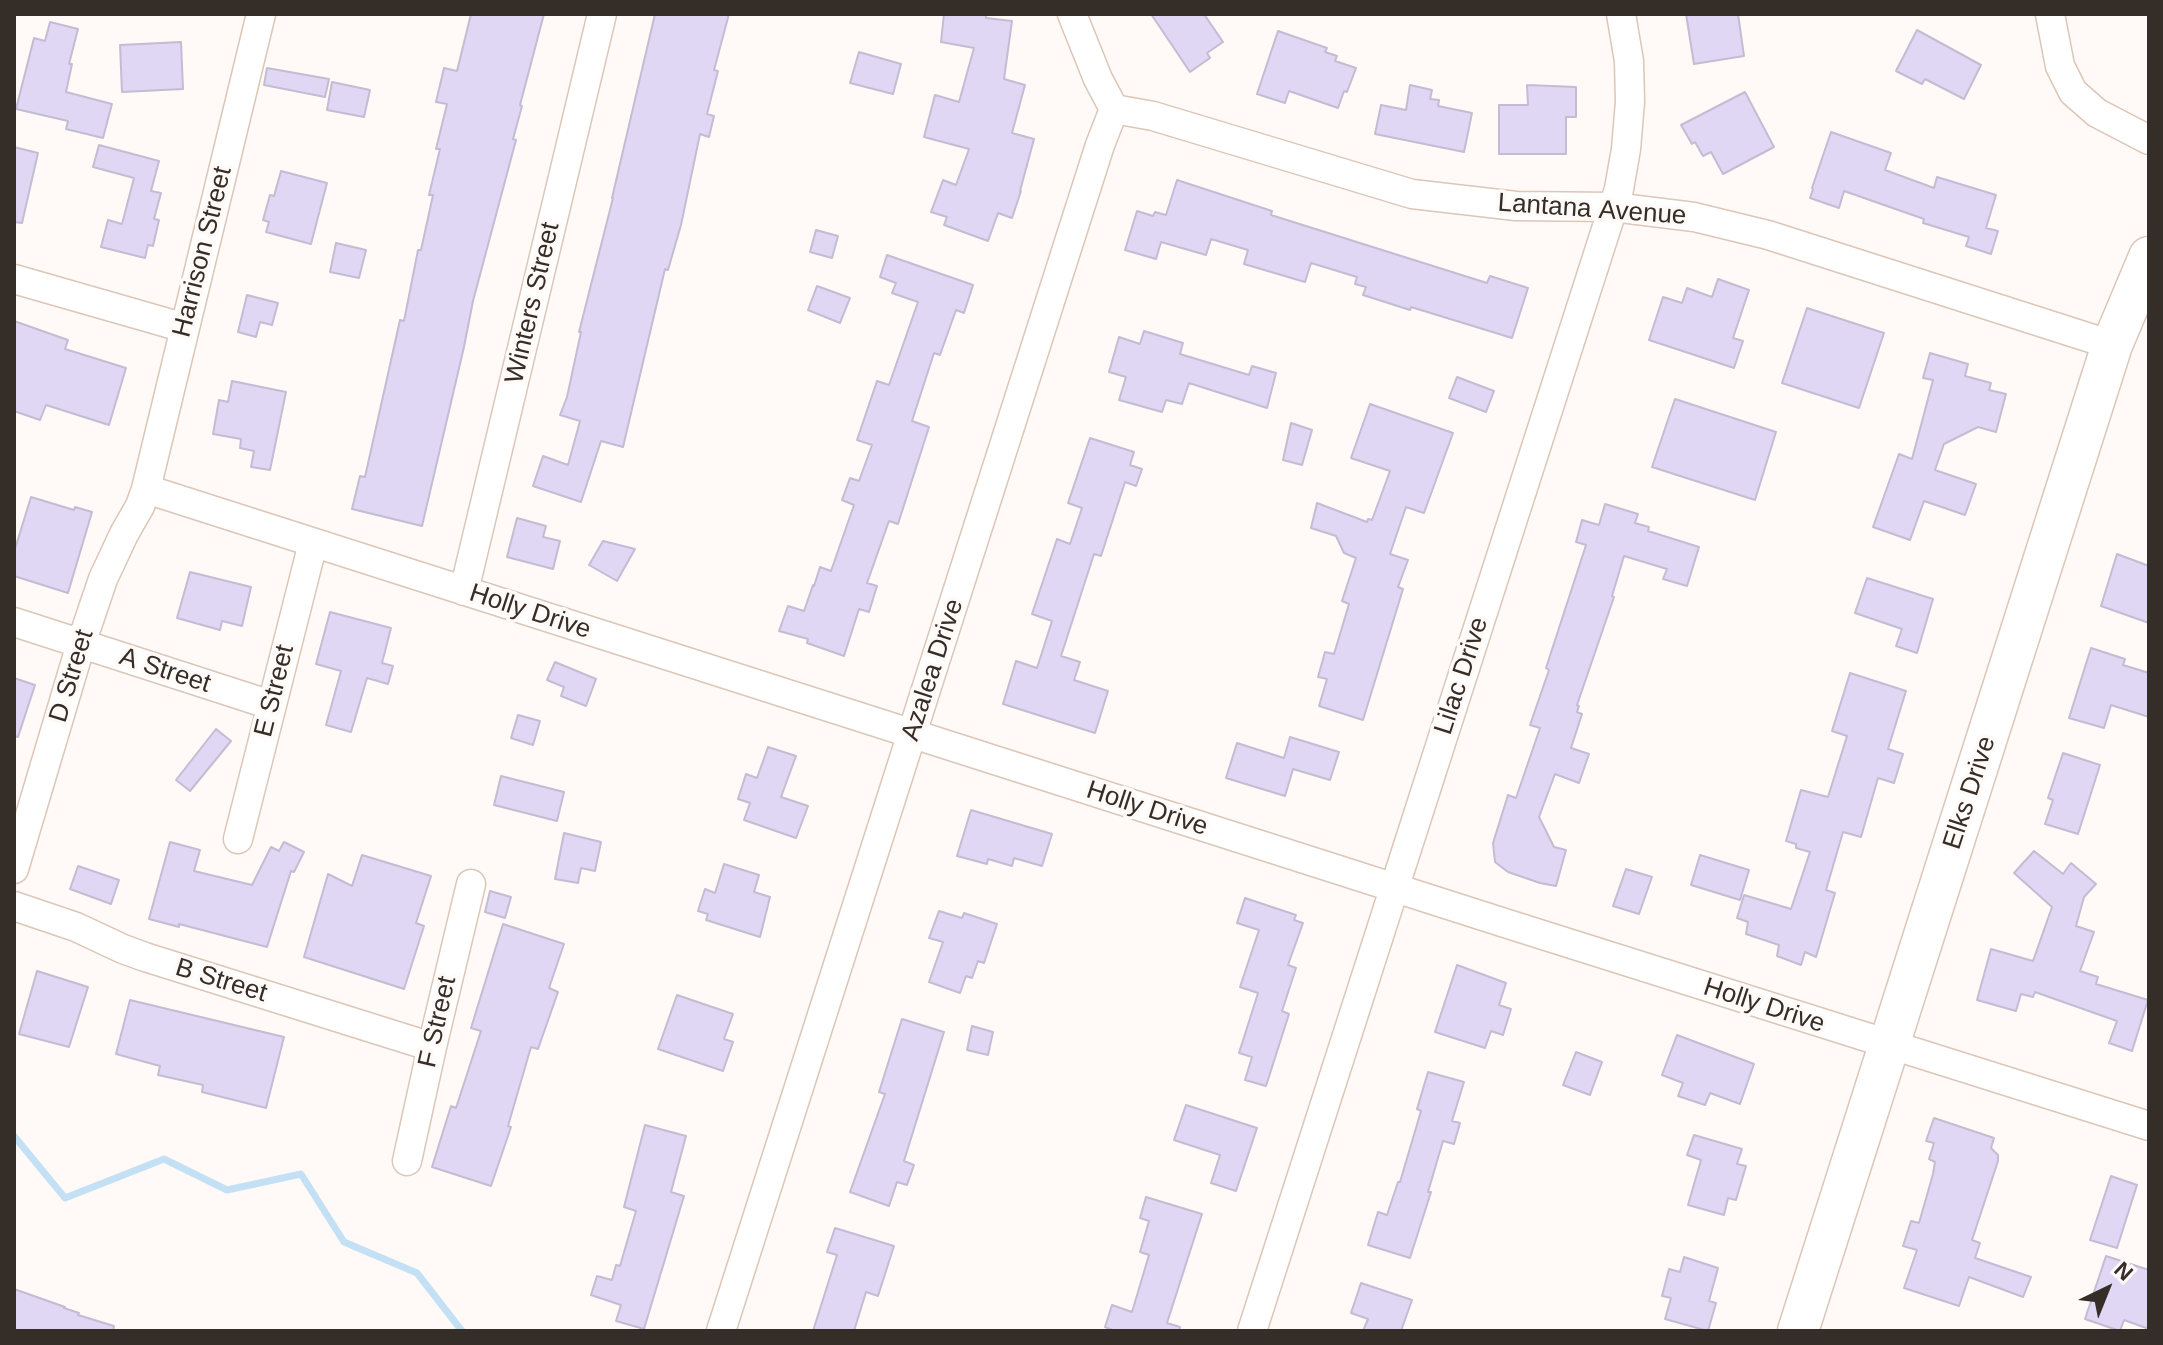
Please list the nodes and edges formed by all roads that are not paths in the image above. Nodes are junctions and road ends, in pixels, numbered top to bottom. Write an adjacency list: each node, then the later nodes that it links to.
1 (261, 14): 11 (street, Harrison Street)
2 (602, 14): 15 (street, Winters Street)
3 (1072, 14): 6 (street)
4 (1621, 14): 8 (street, Lilac Drive)
5 (2050, 14): 7 (street)
6 (1114, 109): 8 (street, Lantana Avenue); 19 (street, Azalea Drive)
7 (2149, 140)
8 (1613, 207): 12 (street, Lantana Avenue); 23 (street, Lilac Drive)
9 (2149, 257): 12 (main road, Elks Drive)
10 (14, 279): 11 (street)
11 (185, 328): 13 (street, Harrison Street)
12 (2112, 345): 25 (main road, Elks Drive)
13 (146, 489): 14 (street, Holly Drive); 17 (street, D Street)
14 (313, 543): 15 (street, Holly Drive); 18 (street, E Street)
15 (464, 591): 19 (street, Holly Drive)
16 (14, 622): 17 (street, A Street)
17 (81, 644): 18 (street, A Street); 21 (street, D Street)
18 (271, 705): 20 (street, E Street)
19 (913, 734): 23 (street, Holly Drive); 29 (street, Azalea Drive)
20 (238, 839)
21 (14, 869)
22 (471, 884): 26 (street, F Street)
23 (1394, 888): 25 (street, Holly Drive); 30 (street, Lilac Drive)
24 (14, 906): 26 (street, B Street)
25 (1890, 1046): 27 (street, Holly Drive); 31 (main road, Elks Drive)
26 (432, 1047): 28 (street, F Street)
27 (2149, 1126)
28 (407, 1161)
29 (721, 1331)
30 (1252, 1331)
31 (1798, 1331)

